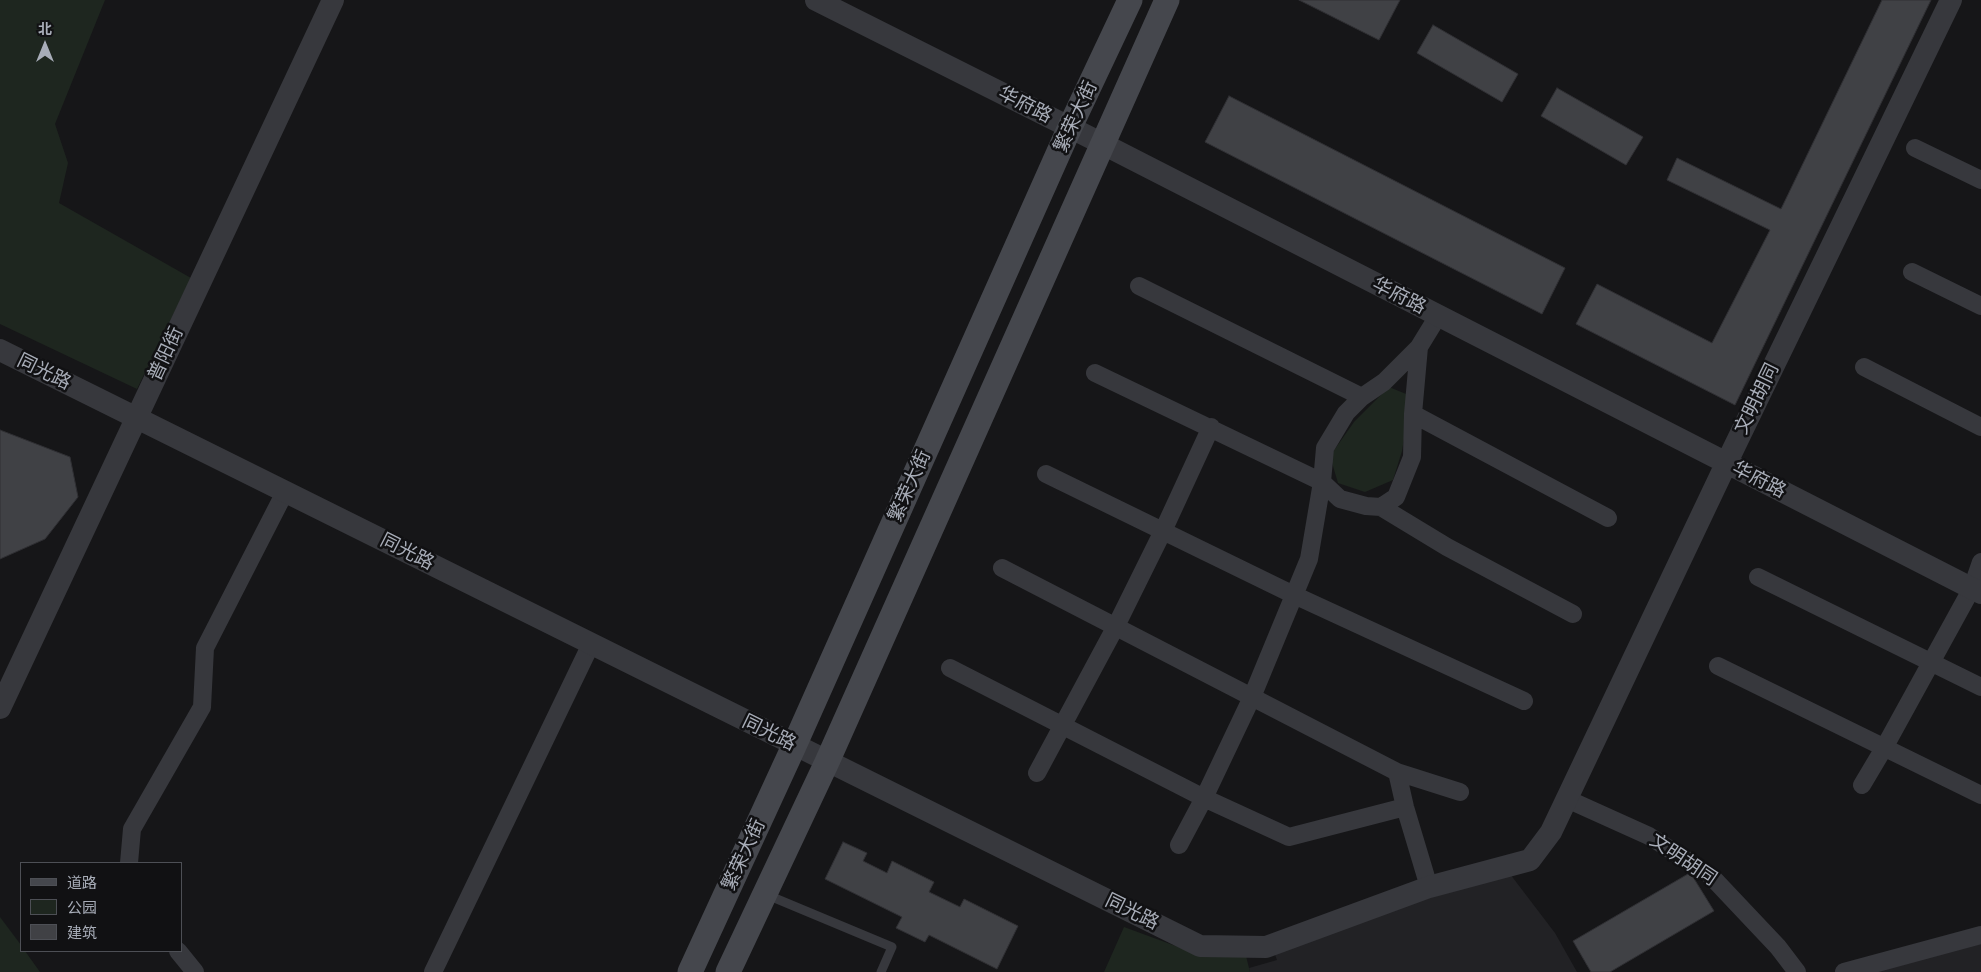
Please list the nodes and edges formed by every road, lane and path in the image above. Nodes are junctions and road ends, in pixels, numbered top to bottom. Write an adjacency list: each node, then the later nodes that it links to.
1 (333, 0): 20 (street, 普阳街)
2 (816, 0): 6 (street, 华府路)
3 (1130, 0): 6 (main road, 繁荣大街)
4 (1167, 0): 7 (main road, 繁荣大街)
5 (1951, 0): 23 (street, 文明胡同)
6 (1070, 128): 7 (street, 华府路); 46 (main road, 繁荣大街)
7 (1101, 143): 13 (street, 华府路); 48 (main road, 繁荣大街)
8 (1915, 148): 9 (street)
9 (1981, 180)
10 (1912, 272): 12 (street)
11 (1139, 286): 18 (street)
12 (1981, 306)
13 (1438, 316): 14 (street); 23 (street, 华府路)
14 (1419, 347): 18 (street); 19 (street)
15 (0, 350): 20 (street, 同光路)
16 (1864, 367): 22 (street)
17 (1096, 373): 21 (street)
18 (1362, 397): 25 (street)
19 (1413, 414): 27 (street); 28 (street)
20 (136, 417): 26 (street, 同光路); 44 (street, 普阳街)
21 (1211, 427): 25 (street); 29 (street)
22 (1981, 427)
23 (1726, 464): 33 (street, 华府路); 55 (street, 文明胡同)
24 (1046, 474): 29 (street)
25 (1322, 482): 27 (street); 34 (street)
26 (285, 492): 37 (street, 同光路); 59 (street)
27 (1381, 507): 35 (street)
28 (1608, 518)
29 (1163, 531): 34 (street); 36 (street)
30 (1981, 562): 33 (street)
31 (1002, 568): 36 (street)
32 (1758, 577): 38 (street)
33 (1977, 590): 38 (street)
34 (1294, 595): 42 (street); 43 (street)
35 (1573, 614)
36 (1116, 626): 42 (street); 45 (street)
37 (591, 644): 46 (street, 同光路); 65 (street)
38 (1931, 662): 41 (street); 47 (street)
39 (1718, 666): 47 (street)
40 (950, 668): 45 (street)
41 (1981, 687)
42 (1252, 697): 49 (street); 54 (street)
43 (1524, 701)
44 (0, 708)
45 (1062, 725): 50 (street); 54 (street)
46 (794, 746): 48 (street, 同光路); 66 (main road, 繁荣大街)
47 (1884, 748): 51 (street); 53 (street)
48 (827, 762): 60 (street, 同光路); 61 (main road, 繁荣大街)
49 (1397, 772): 52 (street); 56 (street)
50 (1037, 773)
51 (1862, 785)
52 (1460, 792)
53 (1981, 795)
54 (1204, 798): 56 (street); 58 (street)
55 (1567, 799): 57 (street, 文明胡同); 69 (street, 文明胡同)
56 (1405, 808): 60 (street)
57 (1551, 832): 60 (street, 同光路)
58 (1179, 845)
59 (129, 862)
60 (1429, 888)
61 (765, 894): 67 (main road, 繁荣大街); 68 (lane)
62 (1981, 935): 70 (street)
63 (179, 952): 64 (street)
64 (195, 972)
65 (433, 972)
66 (690, 972)
67 (728, 972)
68 (880, 972)
69 (1797, 972)
70 (1844, 972)

